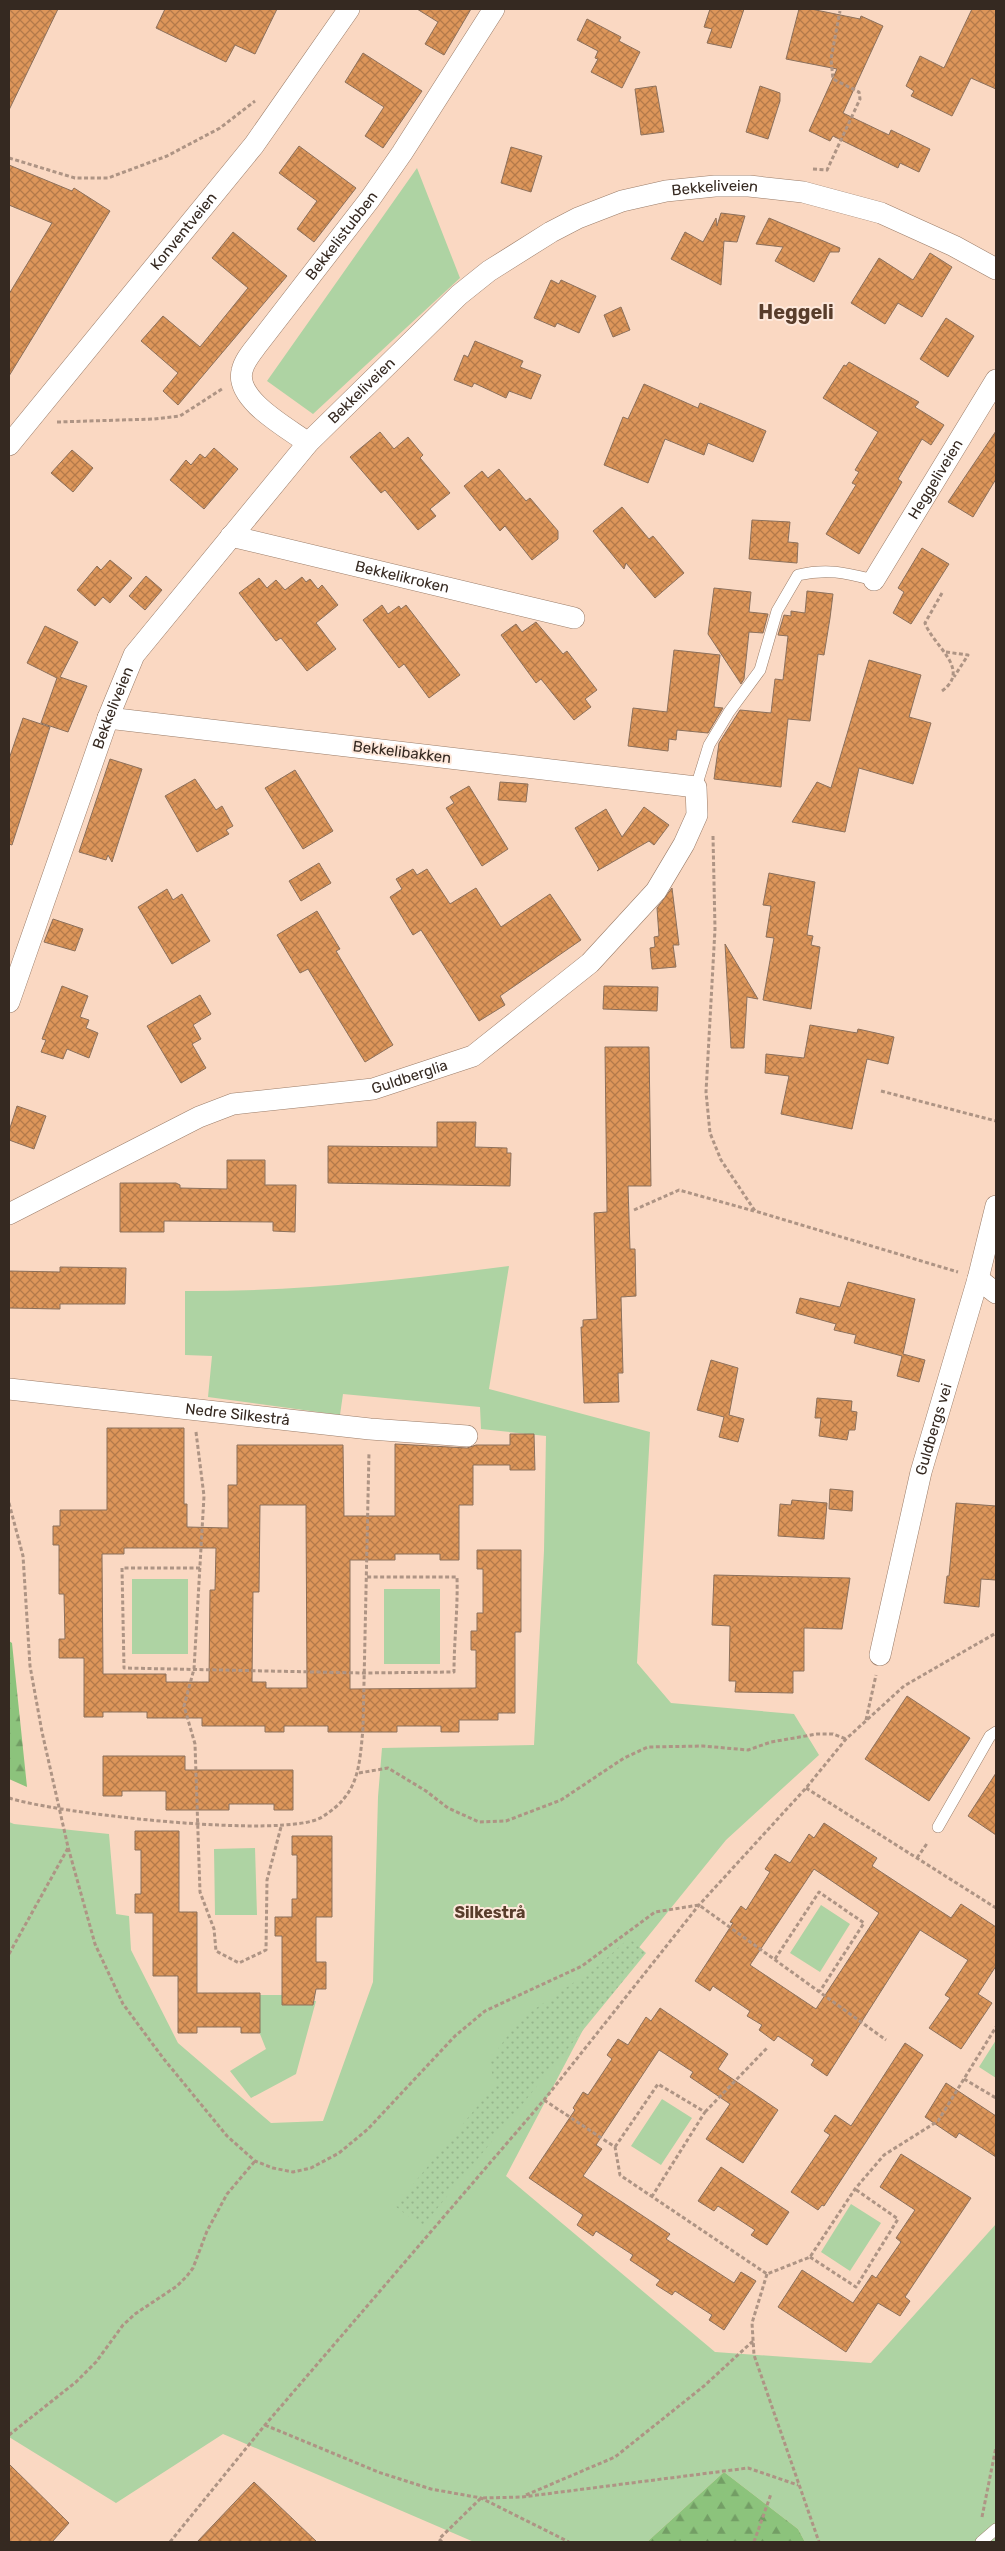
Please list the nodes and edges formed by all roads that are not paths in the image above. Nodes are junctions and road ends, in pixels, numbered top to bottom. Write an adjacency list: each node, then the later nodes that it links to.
1 (349, 9): 6 (street, Konventveien)
2 (494, 9): 5 (street, Bekkelistubben)
3 (996, 269): 5 (street, Bekkeliveien)
4 (996, 380): 8 (street, Heggeliveien)
5 (308, 444): 7 (street, Bekkeliveien)
6 (9, 445)
7 (231, 536): 9 (street, Bekkelikroken); 10 (street, Bekkeliveien)
8 (874, 580): 11 (lane)
9 (574, 618)
10 (108, 718): 11 (street, Bekkelibakken); 12 (street, Bekkeliveien)
11 (696, 787): 14 (street, Guldberglia)
12 (9, 1002)
13 (996, 1206): 15 (street, Guldbergs vei)
14 (9, 1214)
15 (978, 1279): 16 (street); 19 (street, Guldbergs vei)
16 (996, 1294)
17 (9, 1389): 18 (street, Nedre Silkestrå)
18 (467, 1436)
19 (880, 1655)
20 (996, 1732): 21 (lane)
21 (938, 1827)
22 (996, 2529): 23 (lane)
23 (981, 2542)

